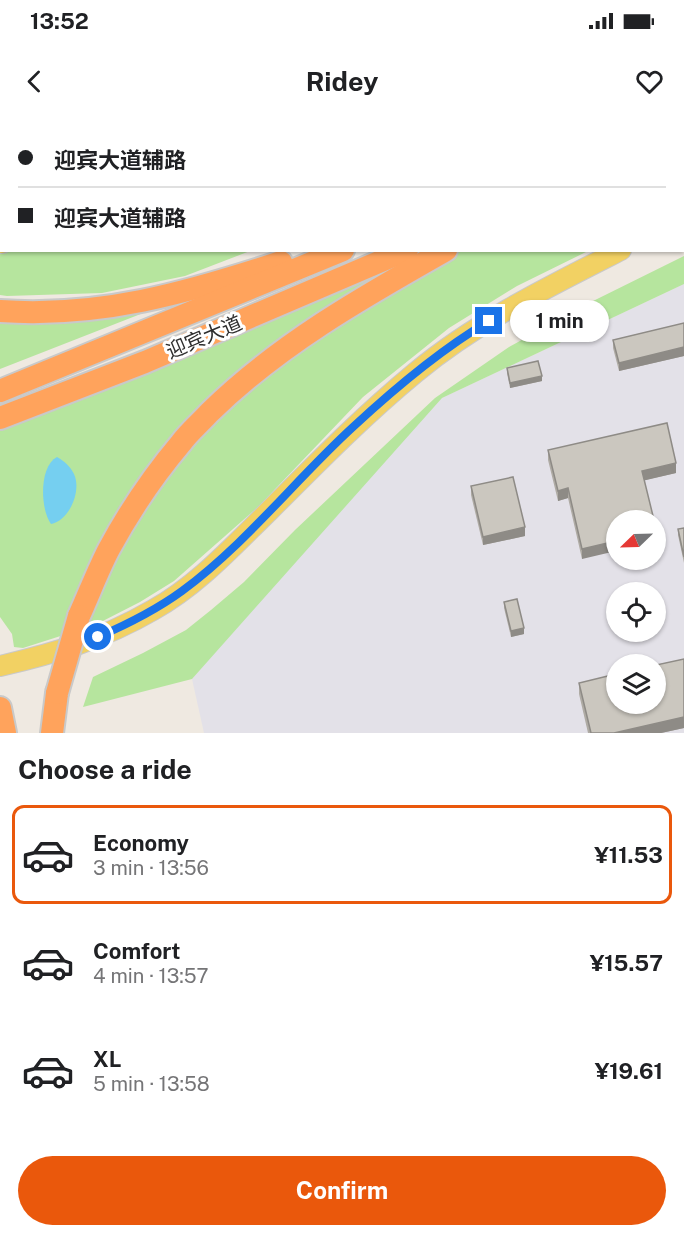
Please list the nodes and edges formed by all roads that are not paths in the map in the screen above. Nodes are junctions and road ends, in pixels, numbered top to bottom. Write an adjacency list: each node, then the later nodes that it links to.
1 (307, 252): 6 (highway)
2 (338, 252): 7 (highway, 迎宾大道)
3 (402, 252): 8 (highway, 迎宾大道)
4 (442, 252): 12 (highway, bridge)
5 (617, 252): 9 (main road)
6 (0, 311)
7 (0, 391)
8 (0, 418)
9 (0, 666)
10 (0, 708): 11 (highway)
11 (5, 733)
12 (52, 733)

